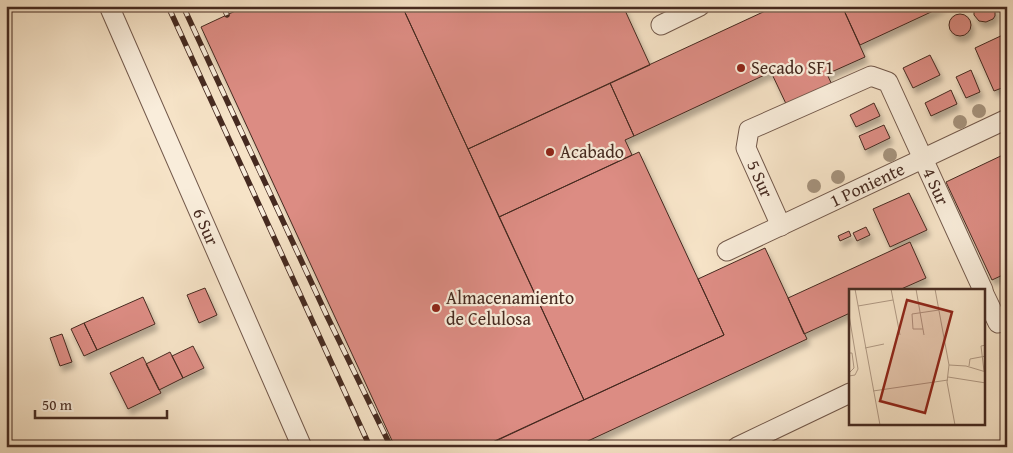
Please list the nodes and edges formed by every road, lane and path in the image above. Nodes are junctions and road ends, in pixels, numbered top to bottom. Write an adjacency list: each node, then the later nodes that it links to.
1 (109, 6): 13 (lane, 6 Sur)
2 (700, 6): 3 (lane)
3 (661, 24)
4 (888, 82): 6 (lane, 4 Sur); 7 (lane, 5 Sur)
5 (1007, 119): 6 (lane, 1 Poniente)
6 (923, 159): 7 (lane, 1 Poniente); 9 (lane, 4 Sur)
7 (781, 226): 8 (lane, 1 Poniente)
8 (727, 251)
9 (983, 289)
10 (986, 297): 11 (lane, 4 Sur)
11 (996, 324)
12 (849, 393): 14 (lane)
13 (302, 447)
14 (737, 447)

